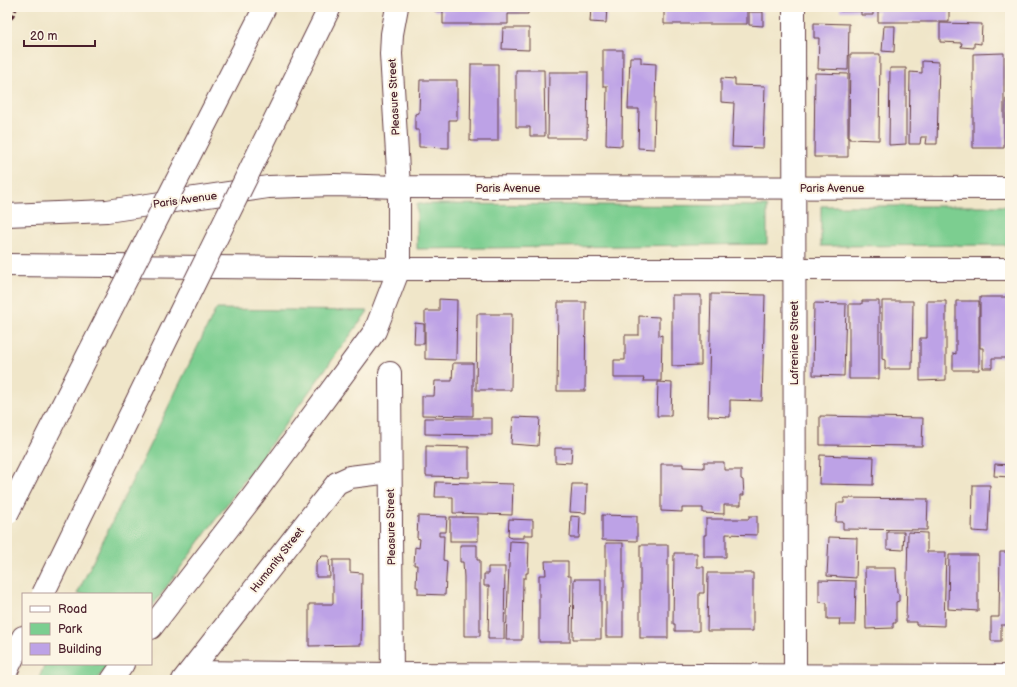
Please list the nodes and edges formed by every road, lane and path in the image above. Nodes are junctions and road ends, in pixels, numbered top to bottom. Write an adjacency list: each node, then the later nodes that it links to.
1 (265, 7): 15 (main road, bridge)
2 (330, 7): 16 (main road, bridge)
3 (397, 7): 5 (main road, Pleasure Street)
4 (794, 7): 6 (main road, Lafreniere Street)
5 (399, 187): 6 (main road, Paris Avenue); 8 (main road, Paris Avenue); 10 (main road, Pleasure Street)
6 (794, 188): 7 (main road, Paris Avenue); 11 (main road, Lafreniere Street)
7 (1010, 188)
8 (7, 215)
9 (7, 265): 10 (main road)
10 (399, 269): 11 (main road); 17 (main road)
11 (793, 269): 12 (main road); 23 (main road, Lafreniere Street)
12 (1010, 269)
13 (390, 373): 14 (main road, Pleasure Street)
14 (390, 472): 20 (main road, Humanity Street); 22 (main road, Pleasure Street)
15 (7, 514)
16 (43, 593)
17 (152, 627)
18 (22, 638): 19 (main road)
19 (7, 670)
20 (187, 676): 22 (main road)
21 (1010, 676): 23 (main road)
22 (392, 677): 23 (main road)
23 (795, 677)

